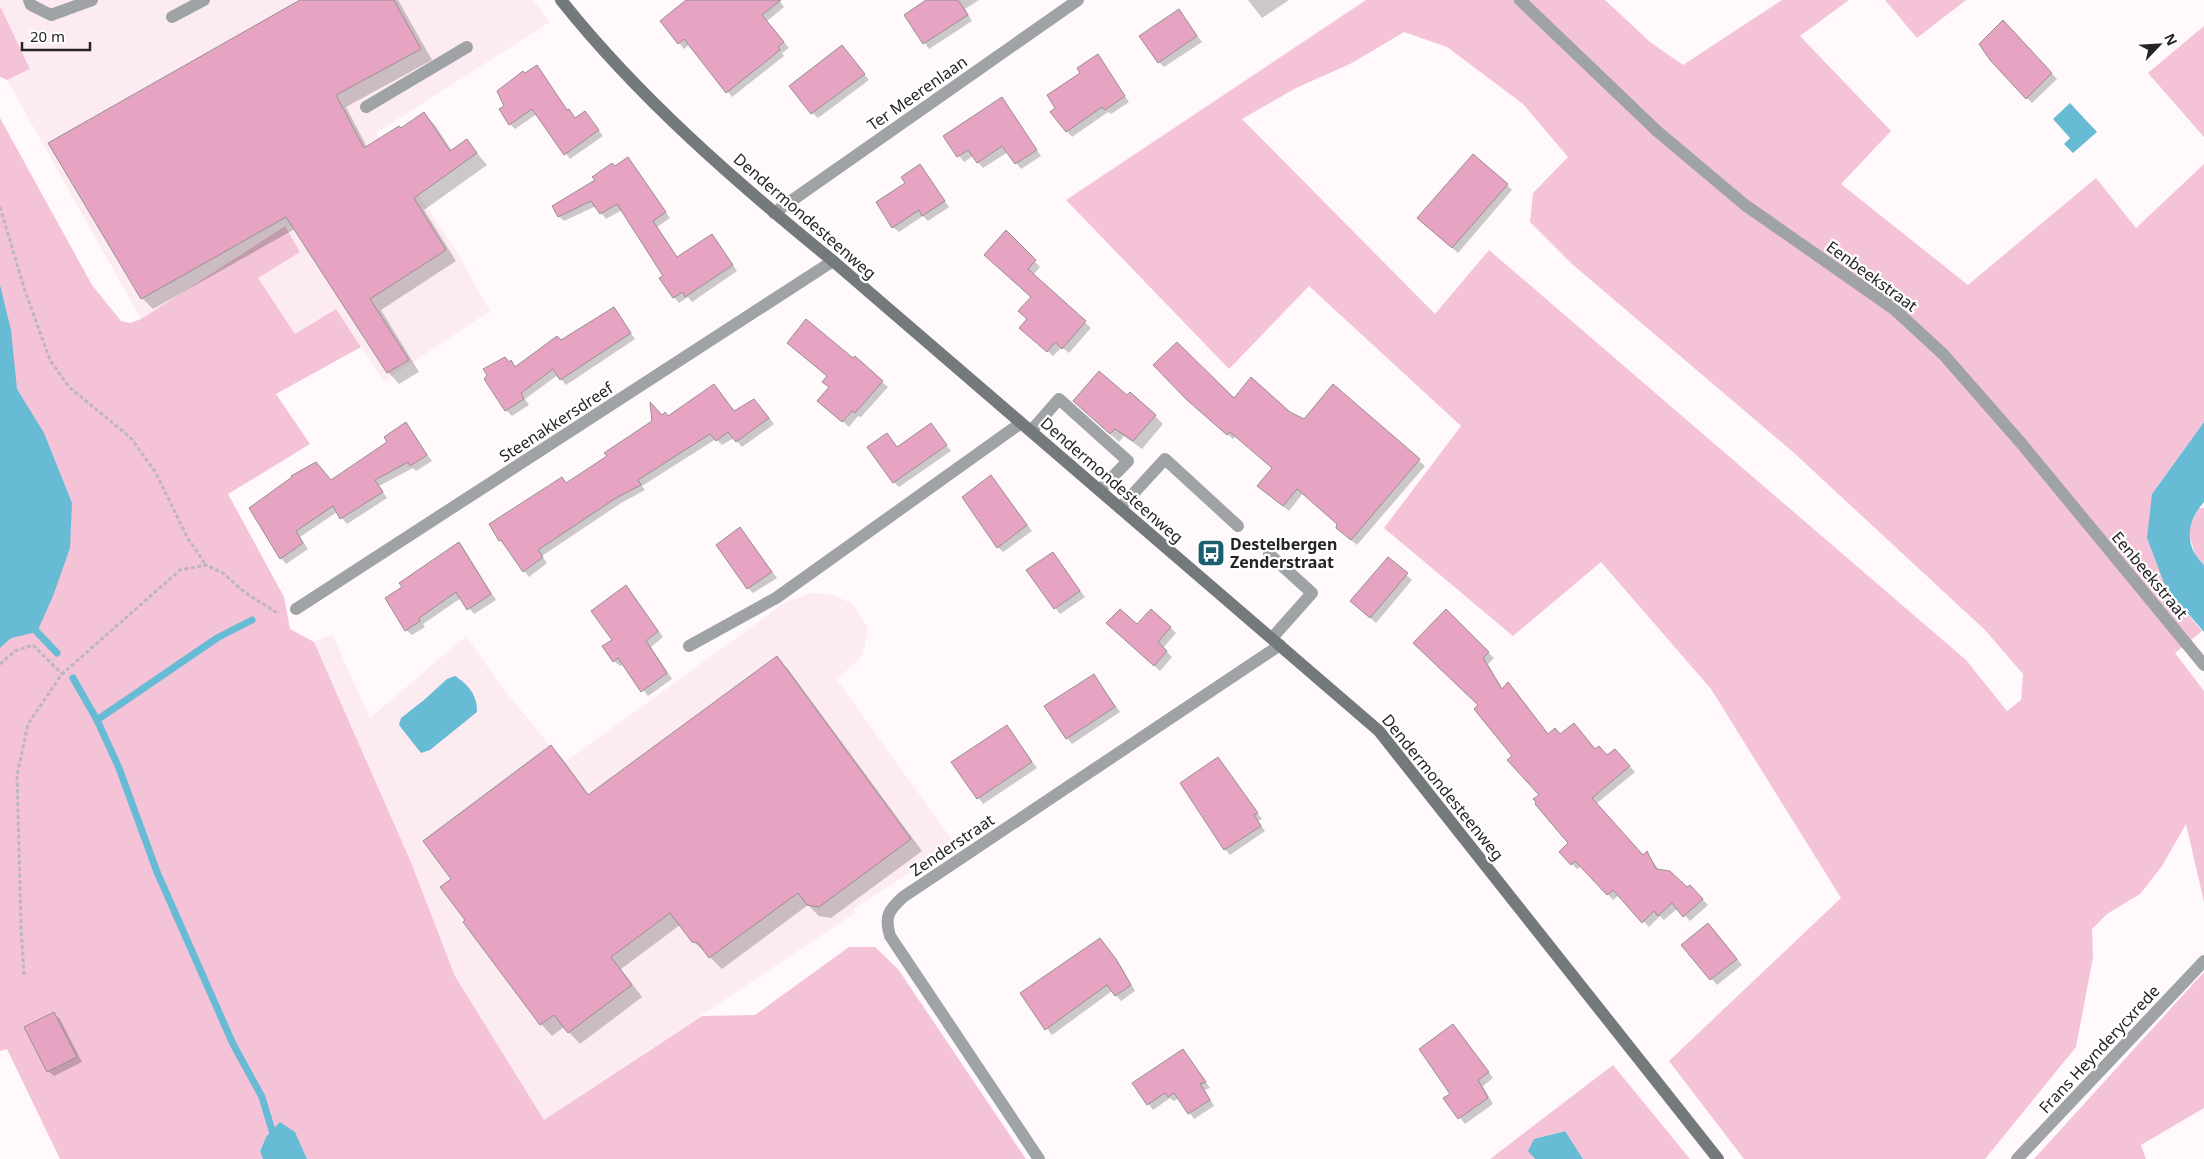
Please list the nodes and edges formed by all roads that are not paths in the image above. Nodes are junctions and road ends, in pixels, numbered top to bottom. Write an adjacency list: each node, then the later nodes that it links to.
1 (29, 0): 2 (street)
2 (92, 0)
3 (204, 0): 7 (street)
4 (561, 0): 10 (main road, Dendermondesteenweg)
5 (1078, 0): 10 (street, Ter Meerenlaan)
6 (1520, 0): 21 (street, Eenbeekstraat)
7 (172, 17)
8 (467, 47): 9 (street)
9 (366, 107)
10 (774, 213): 11 (main road, Dendermondesteenweg)
11 (833, 261): 12 (main road, Dendermondesteenweg); 18 (street, Steenakkersdreef)
12 (1021, 422): 13 (main road, Dendermondesteenweg); 20 (street)
13 (1031, 431): 14 (main road, Dendermondesteenweg); 14 (street)
14 (1100, 490): 15 (main road, Dendermondesteenweg)
15 (1120, 508): 16 (street); 19 (main road, Dendermondesteenweg)
16 (1238, 526)
17 (1269, 554): 19 (street, Zenderstraat)
18 (296, 609)
19 (1276, 642): 23 (street, Zenderstraat); 24 (main road, Dendermondesteenweg)
20 (689, 646)
21 (2204, 666)
22 (2204, 961): 25 (street, Frans Heynderycxrede)
23 (1039, 1159)
24 (1718, 1159)
25 (2017, 1159)

